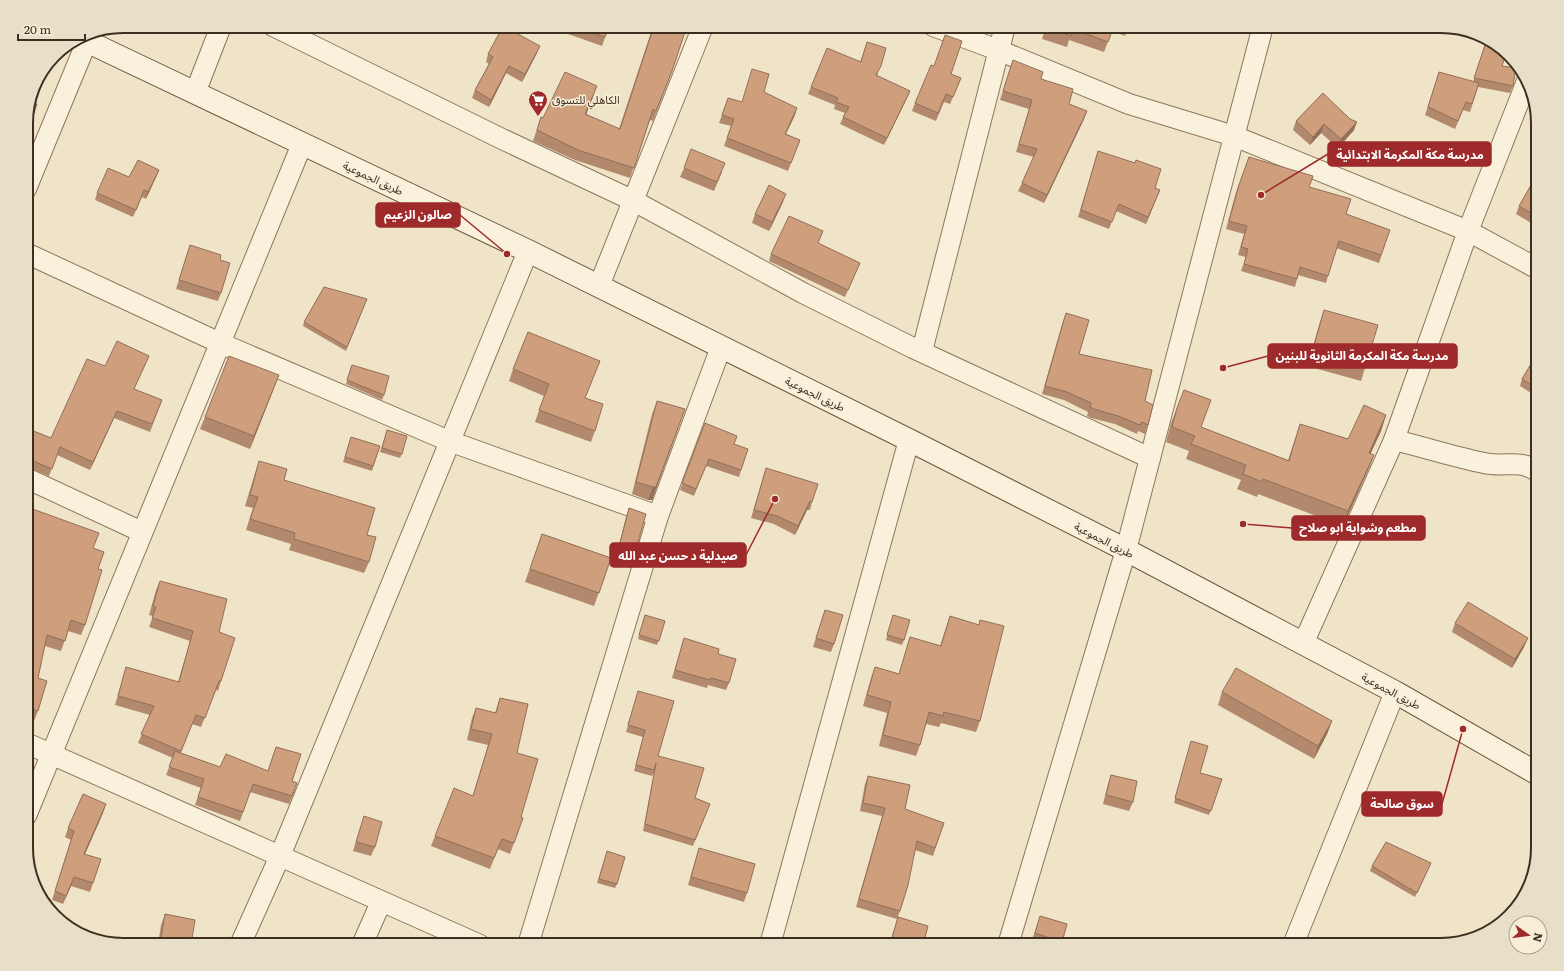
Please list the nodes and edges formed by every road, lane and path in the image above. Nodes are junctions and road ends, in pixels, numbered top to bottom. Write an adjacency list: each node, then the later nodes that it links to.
1 (218, 33): 11 (street)
2 (287, 33): 15 (street)
3 (700, 33): 15 (street)
4 (952, 33): 9 (street)
5 (1003, 33): 9 (street)
6 (1261, 33): 12 (street)
7 (87, 41): 11 (main road, طريق الجموعية)
8 (82, 43): 14 (street)
9 (998, 50): 12 (street); 23 (street)
10 (1524, 89): 16 (street)
11 (196, 93): 13 (main road, طريق الجموعية)
12 (1234, 136): 16 (street); 27 (street)
13 (302, 144): 17 (main road, طريق الجموعية); 21 (street)
14 (33, 172)
15 (634, 201): 20 (street); 23 (street)
16 (1468, 231): 19 (street); 25 (street)
17 (528, 251): 20 (main road, طريق الجموعية); 26 (street)
18 (33, 256): 21 (street)
19 (1531, 265)
20 (599, 286): 22 (main road, طريق الجموعية)
21 (220, 343): 26 (street); 31 (street)
22 (721, 347): 24 (main road, طريق الجموعية); 30 (street)
23 (922, 351): 27 (street)
24 (909, 440): 32 (main road, طريق الجموعية); 45 (street)
25 (1394, 440): 28 (street); 33 (street)
26 (449, 441): 30 (street); 39 (street)
27 (1150, 458): 32 (street)
28 (1531, 467)
29 (33, 481): 31 (street)
30 (658, 516): 44 (street)
31 (142, 532): 36 (street)
32 (1126, 550): 33 (main road, طريق الجموعية); 46 (street)
33 (1303, 644): 34 (main road, طريق الجموعية)
34 (1395, 692): 37 (main road, طريق الجموعية); 47 (street)
35 (33, 746): 36 (street)
36 (52, 754): 38 (street); 39 (street)
37 (1531, 770)
38 (33, 799)
39 (280, 856): 40 (street); 41 (street)
40 (381, 902): 42 (street); 43 (street)
41 (243, 938)
42 (365, 938)
43 (464, 938)
44 (530, 938)
45 (772, 938)
46 (1010, 938)
47 (1296, 938)

